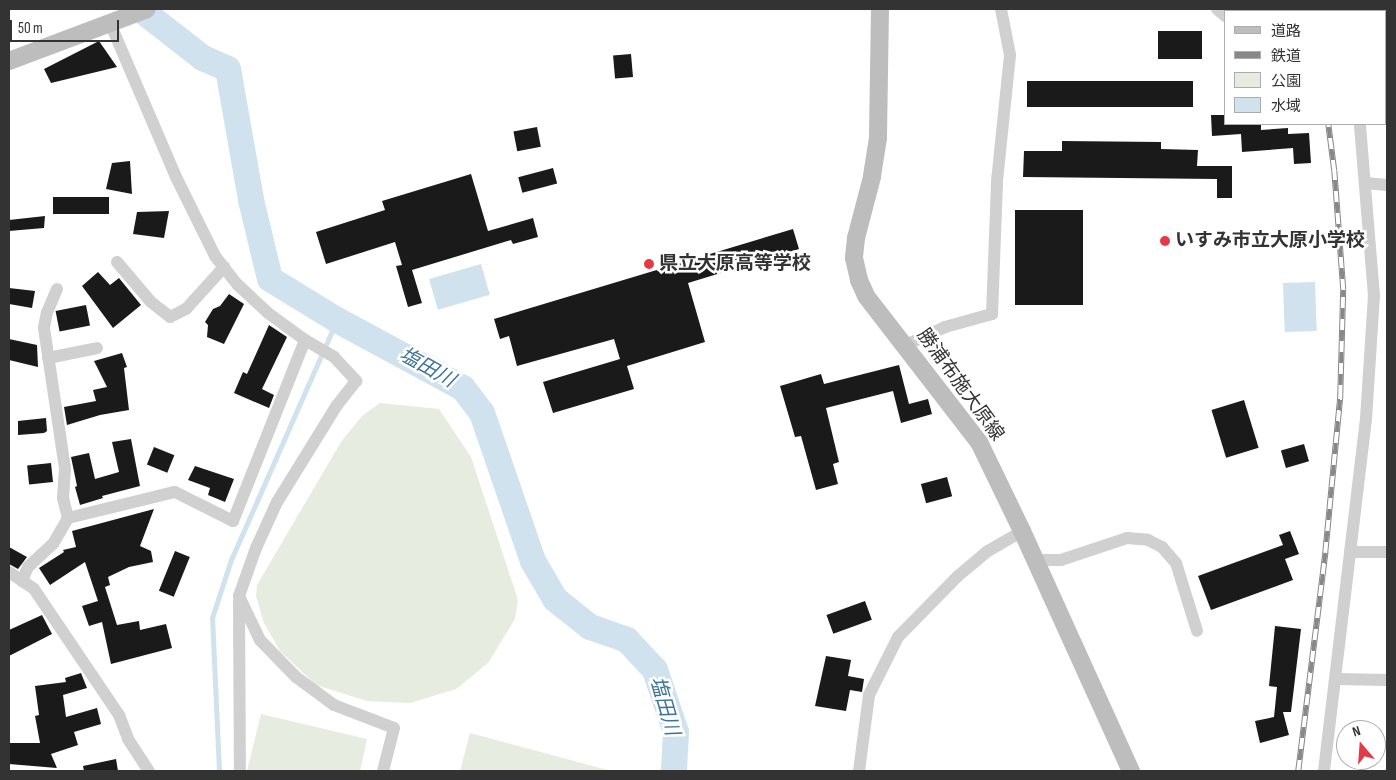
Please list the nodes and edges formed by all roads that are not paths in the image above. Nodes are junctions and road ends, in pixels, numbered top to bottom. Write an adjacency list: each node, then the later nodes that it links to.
1 (148, 9): 4 (main road)
2 (880, 9): 15 (main road, 勝浦布施大原線)
3 (1001, 9): 15 (street)
4 (115, 21): 5 (main road); 10 (street)
5 (9, 61)
6 (1360, 125): 7 (street)
7 (1365, 183): 8 (street); 12 (street)
8 (1387, 186)
9 (117, 262): 10 (street)
10 (224, 267): 14 (street)
11 (57, 290): 17 (street)
12 (1374, 296): 13 (street); 20 (street)
13 (1387, 296)
14 (305, 340): 18 (street); 25 (street)
15 (906, 345): 19 (main road, 勝浦布施大原線)
16 (97, 348): 17 (street)
17 (48, 358): 18 (street)
18 (68, 518): 24 (street)
19 (1022, 531): 22 (main road, 勝浦布施大原線); 32 (street)
20 (1350, 552): 21 (street); 27 (street)
21 (1387, 552)
22 (1035, 560): 26 (street); 33 (main road, 勝浦布施大原線)
23 (9, 572): 24 (street)
24 (22, 581): 29 (street)
25 (240, 596): 30 (street); 31 (street)
26 (1197, 631)
27 (1336, 679): 28 (street); 34 (street)
28 (1387, 680)
29 (149, 771)
30 (240, 771)
31 (383, 771)
32 (859, 771)
33 (1131, 771)
34 (1324, 771)

